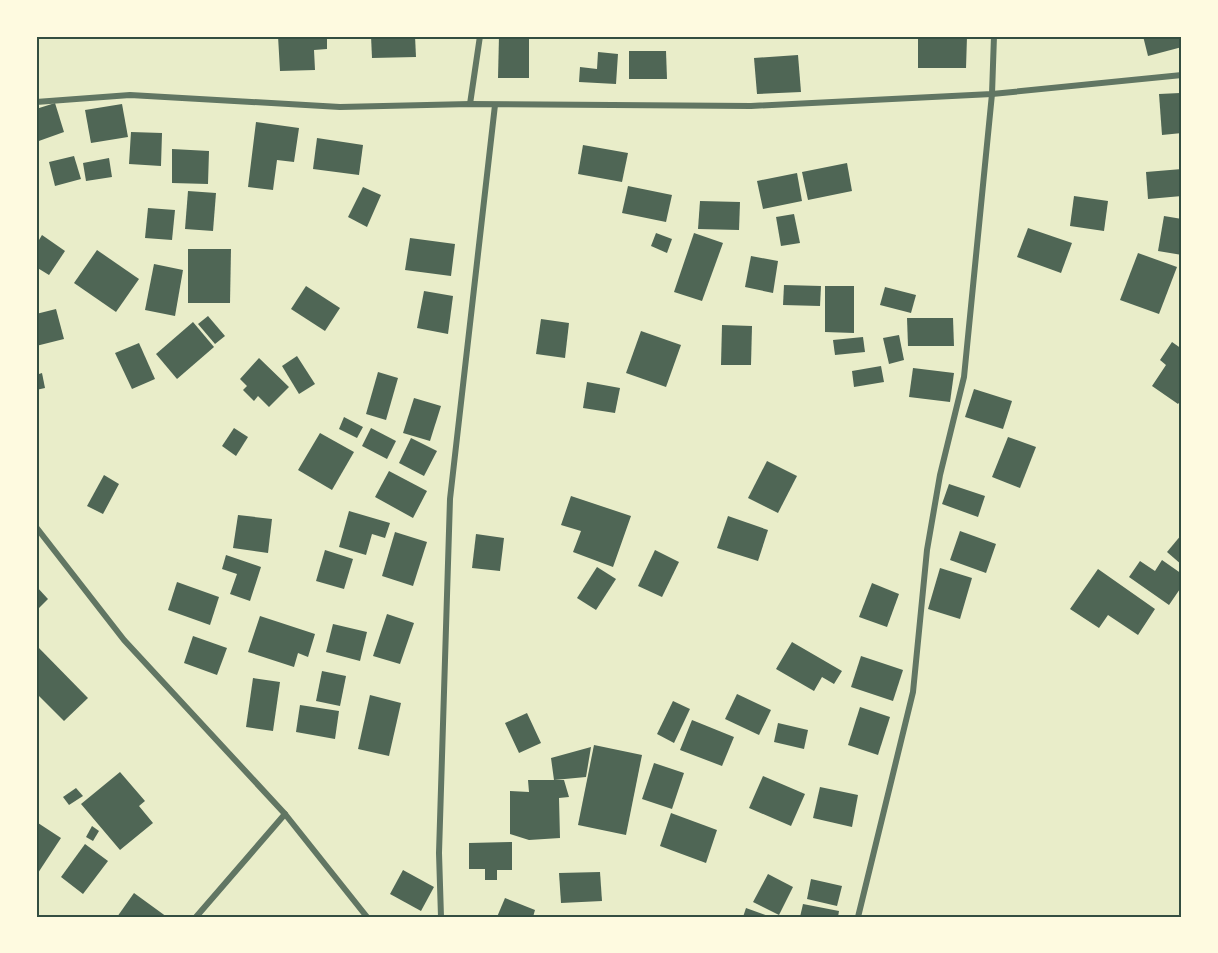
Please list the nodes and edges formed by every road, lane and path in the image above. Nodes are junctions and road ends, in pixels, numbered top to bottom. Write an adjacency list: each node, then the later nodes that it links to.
1 (480, 36): 6 (street)
2 (994, 36): 4 (street)
3 (1182, 75): 4 (street)
4 (992, 94): 7 (street); 13 (street)
5 (36, 102): 6 (street)
6 (470, 104): 7 (street)
7 (495, 105): 12 (street)
8 (36, 527): 9 (street)
9 (285, 814): 10 (street); 11 (street)
10 (196, 917)
11 (367, 917)
12 (441, 917)
13 (858, 917)

